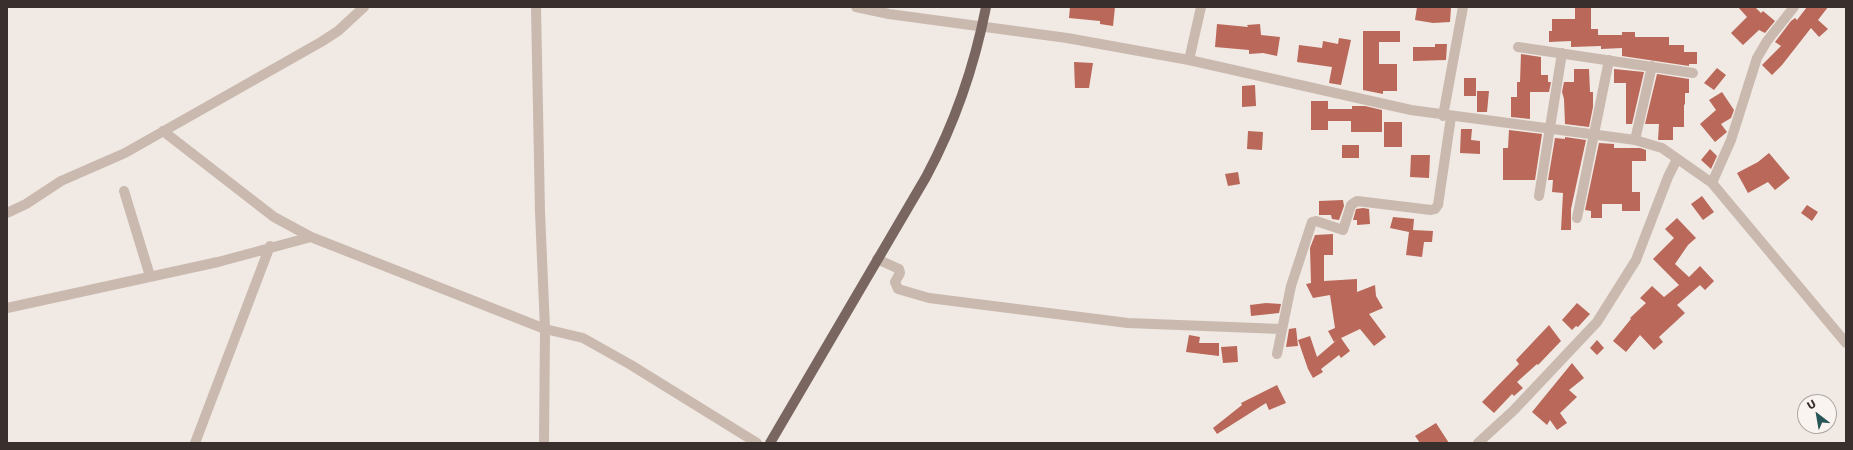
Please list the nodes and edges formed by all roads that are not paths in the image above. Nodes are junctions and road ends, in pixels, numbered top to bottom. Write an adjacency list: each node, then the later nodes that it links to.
1 (364, 7): 17 (street)
2 (536, 7): 31 (street)
3 (856, 7): 8 (street)
4 (986, 7): 8 (main road)
5 (1200, 7): 11 (street)
6 (1463, 7): 15 (street)
7 (1794, 7): 21 (street)
8 (983, 26): 11 (street); 28 (main road)
9 (1518, 47): 10 (street)
10 (1562, 53): 12 (street); 16 (street)
11 (1189, 60): 15 (street)
12 (1609, 60): 13 (street); 18 (street)
13 (1652, 66): 14 (street); 19 (street)
14 (1693, 73)
15 (1447, 116): 16 (street); 32 (street)
16 (1549, 129): 18 (street); 23 (street)
17 (163, 131): 24 (street); 26 (street)
18 (1593, 134): 19 (street); 25 (street)
19 (1635, 140): 20 (street)
20 (1677, 159): 21 (street); 39 (street)
21 (1712, 183): 33 (street)
22 (124, 191): 29 (street)
23 (1539, 196)
24 (7, 213)
25 (1577, 218)
26 (311, 237): 27 (street); 31 (street)
27 (270, 246): 29 (street); 35 (street)
28 (877, 259): 32 (street); 38 (main road)
29 (150, 276): 30 (street)
30 (7, 308)
31 (545, 329): 36 (street); 37 (street)
32 (1281, 329): 34 (street)
33 (1846, 343)
34 (1277, 354)
35 (195, 443)
36 (544, 443)
37 (756, 443)
38 (770, 443)
39 (1478, 443)

